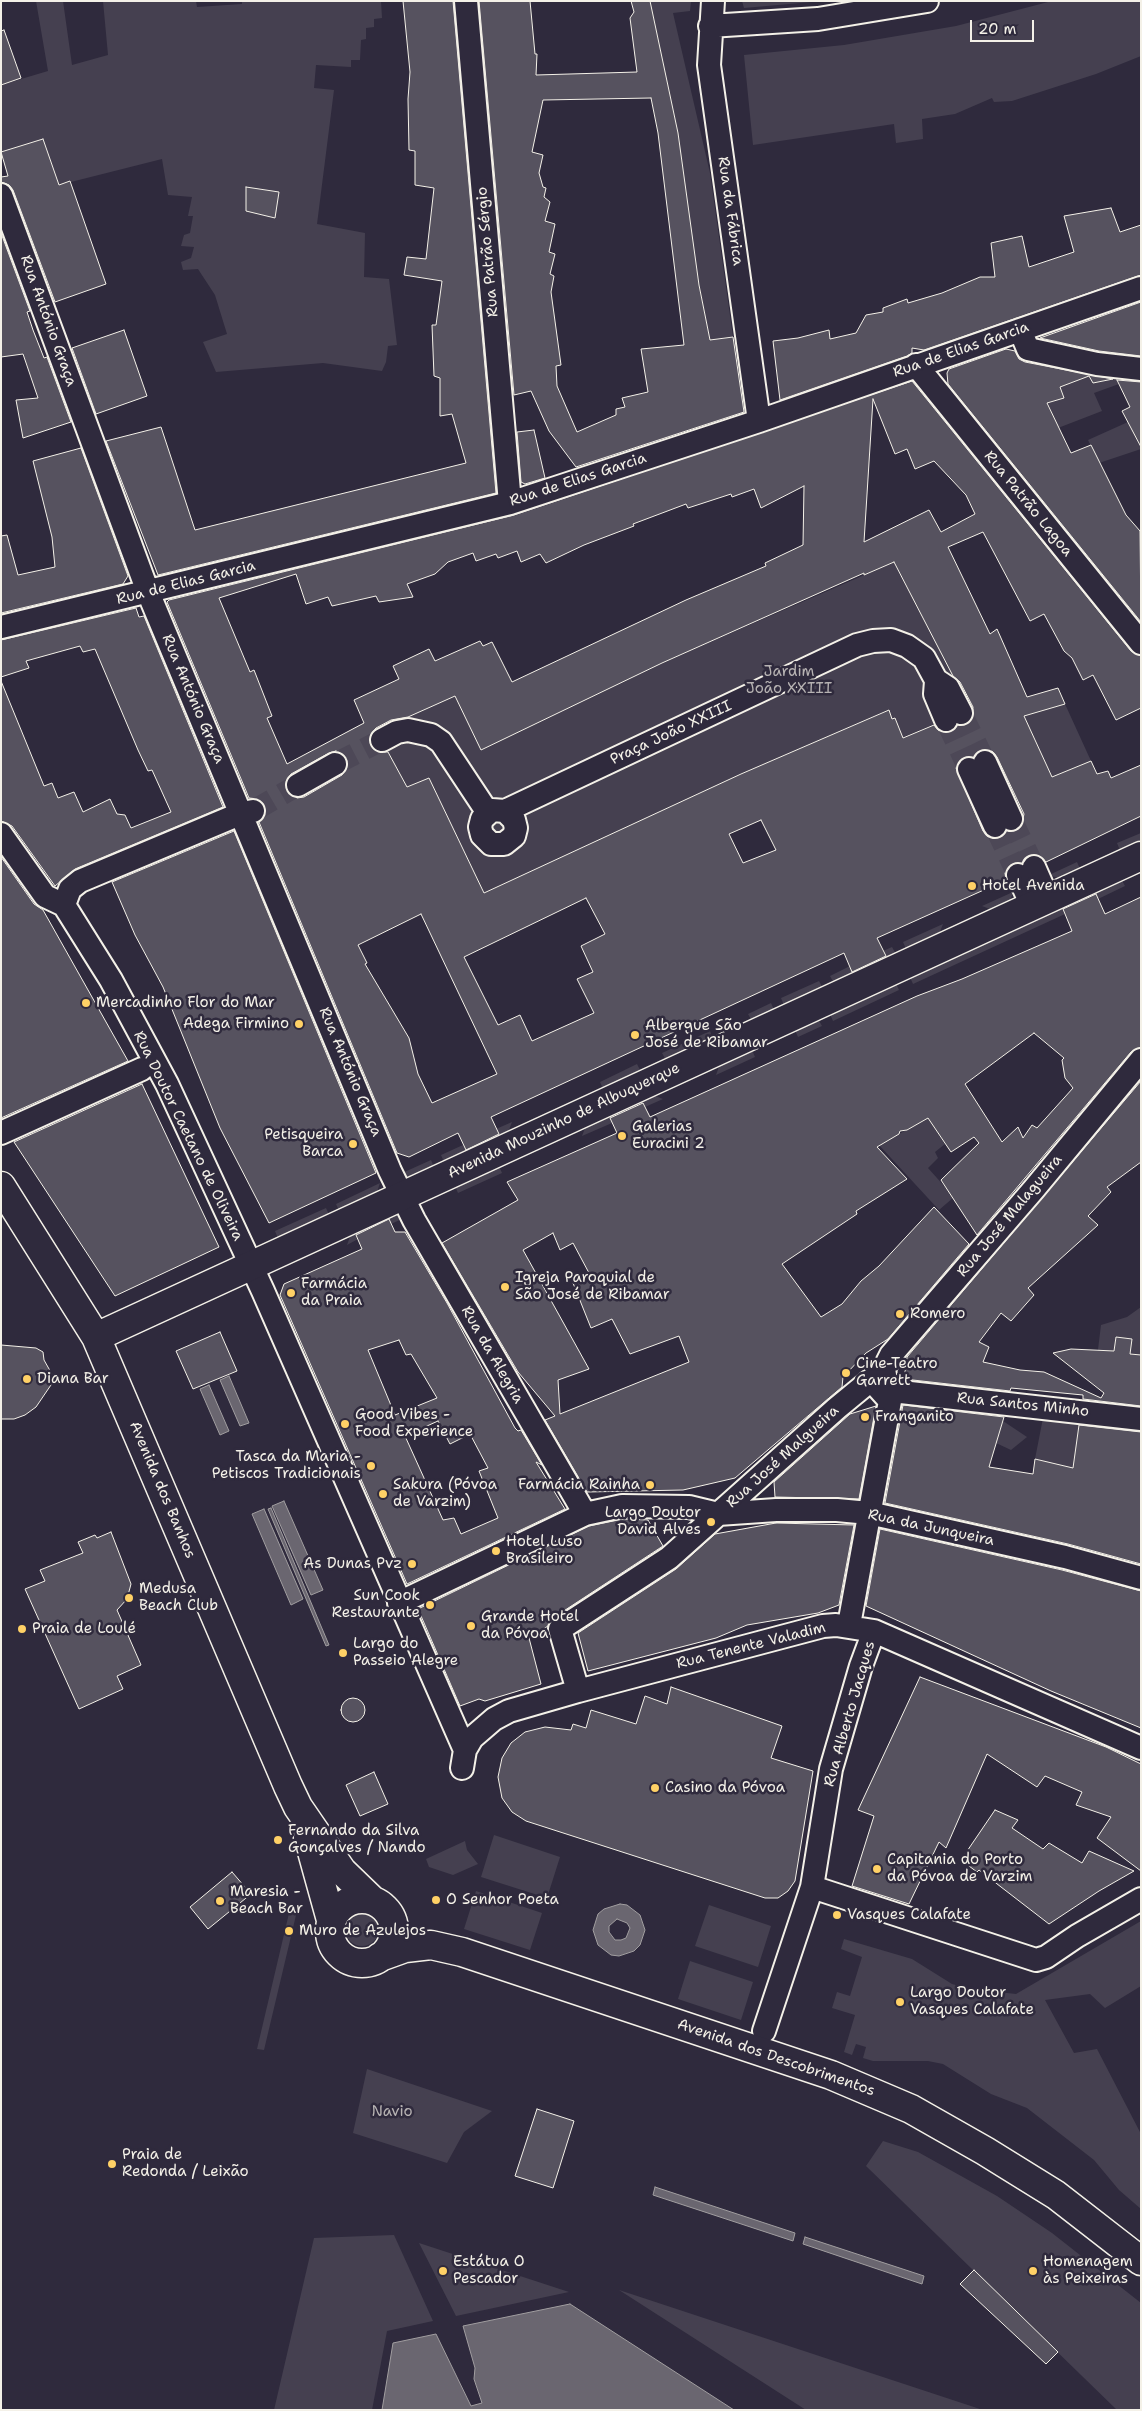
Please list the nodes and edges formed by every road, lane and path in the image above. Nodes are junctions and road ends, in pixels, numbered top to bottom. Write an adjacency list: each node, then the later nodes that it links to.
1 (466, 1): 11 (street, Rua Patrão Sérgio)
2 (713, 1): 4 (street, Rua da Fábrica)
3 (927, 1): 4 (street)
4 (710, 26): 10 (street, Rua da Fábrica)
5 (1, 195): 12 (street, Rua António Graça)
6 (1141, 288): 7 (street, Rua de Elias Garcia)
7 (1020, 330): 8 (street, Rua de Elias Garcia); 9 (street)
8 (916, 365): 10 (street, Rua de Elias Garcia); 14 (street, Rua Patrão Lagoa)
9 (1141, 369)
10 (759, 421): 11 (street, Rua de Elias Garcia)
11 (510, 503): 12 (street, Rua de Elias Garcia)
12 (148, 592): 13 (street, Rua de Elias Garcia); 20 (street, Rua António Graça)
13 (1, 627)
14 (1141, 644)
15 (954, 716): 16 (street, Praça João XXIII)
16 (382, 740)
17 (335, 764): 19 (street)
18 (977, 765): 21 (street)
19 (298, 785)
20 (248, 812): 26 (street); 31 (street, Rua António Graça)
21 (1003, 823)
22 (1, 834): 26 (street)
23 (1141, 856): 25 (main road, Avenida Mouzinho de Albuquerque)
24 (1026, 871): 25 (street)
25 (1040, 902): 31 (main road, Avenida Mouzinho de Albuquerque)
26 (64, 905): 32 (street, Rua Doutor Caetano de Oliveira)
27 (1141, 1060): 34 (street, Rua José Malagueira)
28 (142, 1069): 29 (street)
29 (1, 1133)
30 (1, 1186): 33 (main road, Avenida dos Banhos)
31 (402, 1196): 32 (main road, Avenida Mouzinho de Albuquerque); 37 (street, Rua da Alegria)
32 (251, 1266): 33 (main road, Avenida Mouzinho de Albuquerque); 40 (street, Rua Doutor Caetano de Oliveira)
33 (96, 1337): 45 (main road, Avenida dos Banhos)
34 (878, 1377): 35 (street, Rua Santos Minho); 36 (street); 38 (street, Rua José Malgueira)
35 (1141, 1419)
36 (868, 1513): 38 (street, Rua da Junqueira); 39 (street, Rua da Junqueira); 41 (street)
37 (585, 1514): 38 (street, Rua José Malgueira); 40 (street, Rua José Malgueira)
38 (718, 1514): 43 (street)
39 (1141, 1578)
40 (399, 1603): 43 (street, Rua Tenente Valadim)
41 (849, 1625): 42 (street, Rua Tenente Valadim); 43 (street, Rua Tenente Valadim)
42 (874, 1630): 44 (street, Rua Tenente Valadim); 46 (street, Rua Alberto Jacques)
43 (578, 1691)
44 (1141, 1748)
45 (298, 1807): 48 (main road, Avenida dos Banhos); 49 (main road, Avenida dos Banhos)
46 (812, 1887): 47 (street); 52 (street, Rua Alberto Jacques)
47 (1141, 1899)
48 (379, 1905): 49 (main road); 50 (main road, Avenida dos Descobrimentos); 51 (main road)
49 (331, 1920): 51 (main road)
50 (462, 1952): 51 (main road, Avenida dos Descobrimentos); 53 (main road, Avenida dos Descobrimentos)
51 (380, 1957)
52 (764, 2031)
53 (1141, 2261)

